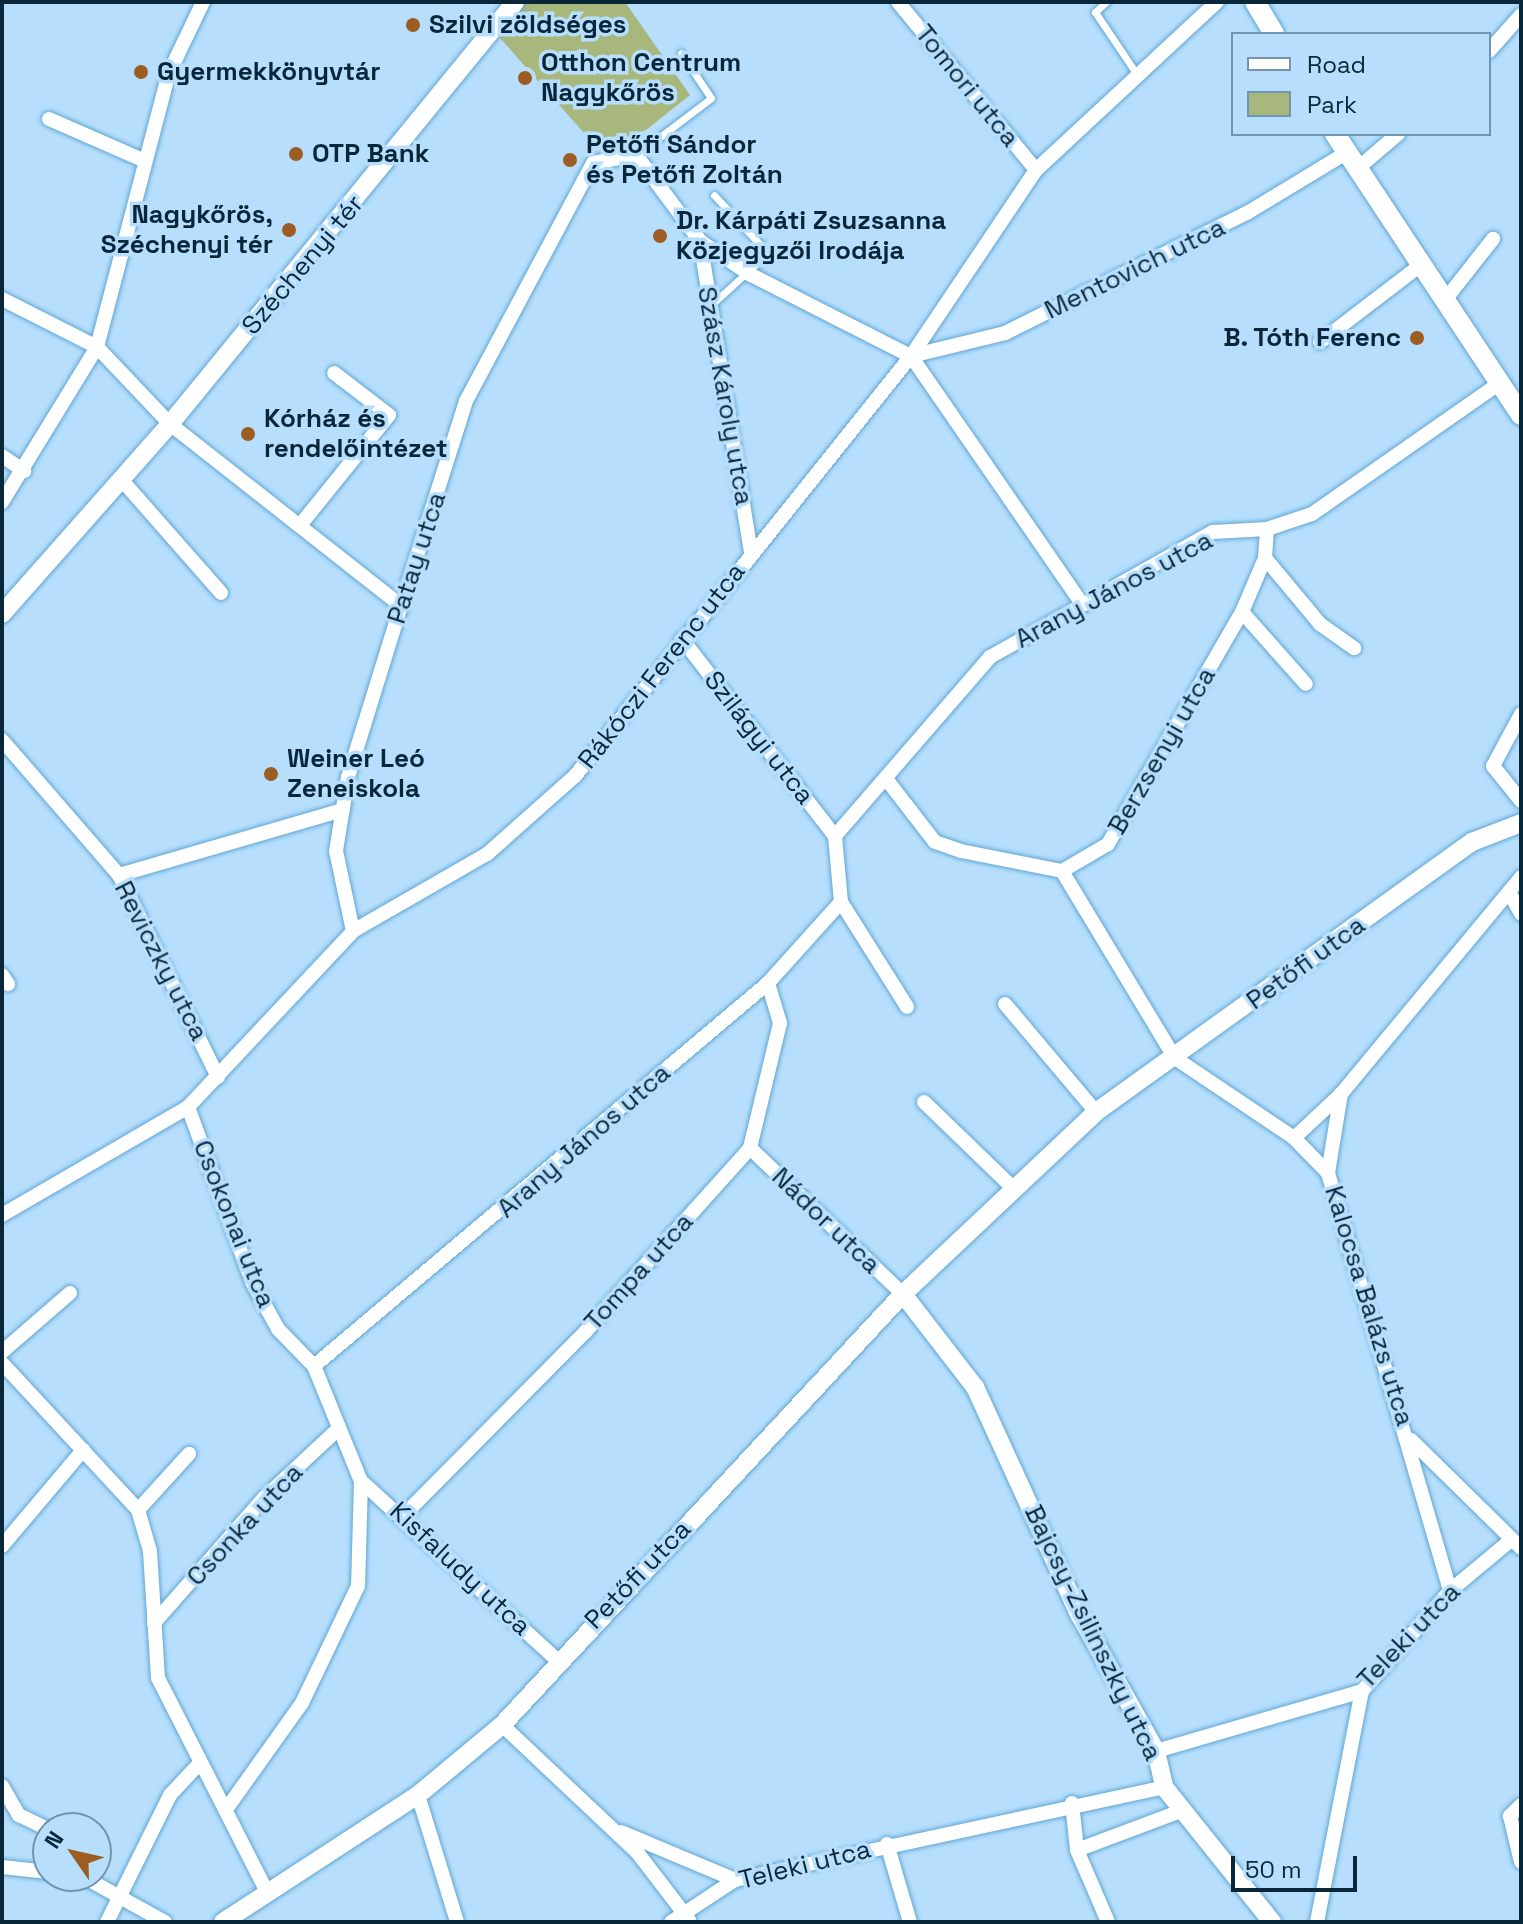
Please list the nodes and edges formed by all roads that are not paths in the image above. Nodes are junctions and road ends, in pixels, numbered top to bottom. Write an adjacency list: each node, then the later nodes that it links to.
1 (203, 2): 16 (street)
2 (898, 2): 18 (street, Tomori utca)
3 (1106, 2): 11 (lane)
4 (1217, 2): 11 (street, Rákóczi Ferenc utca)
5 (1255, 2): 8 (main road)
6 (512, 6): 33 (street, Széchenyi tér)
7 (1520, 20): 9 (street)
8 (1273, 32)
9 (1491, 49)
10 (681, 53): 15 (lane)
11 (1136, 73): 18 (street, Rákóczi Ferenc utca)
12 (49, 119): 16 (street)
13 (1336, 136): 17 (main road)
14 (1395, 136): 17 (street, Mentovich utca)
15 (636, 155): 21 (street); 44 (street, Patay utca)
16 (145, 161): 28 (street)
17 (1352, 161): 22 (main road); 29 (street, Mentovich utca)
18 (1036, 170): 29 (street, Rákóczi Ferenc utca)
19 (714, 195): 23 (lane)
20 (1493, 239): 25 (street)
21 (700, 241): 23 (street); 26 (street, Szász Károly utca)
22 (1422, 264): 25 (main road); 27 (street)
23 (751, 275): 26 (lane); 29 (street)
24 (2, 299): 28 (street)
25 (1445, 300): 31 (main road)
26 (708, 307): 40 (street, Szász Károly utca)
27 (1320, 342)
28 (97, 347): 33 (street); 35 (street)
29 (911, 356): 40 (street, Rákóczi Ferenc utca); 43 (street)
30 (334, 373): 38 (street)
31 (1500, 383): 32 (main road); 39 (street, Arany János utca)
32 (1521, 415)
33 (170, 424): 36 (street, Széchenyi tér); 38 (street)
34 (2, 456): 35 (street)
35 (24, 471): 37 (street)
36 (120, 478): 42 (street); 46 (street, Széchenyi tér)
37 (2, 502)
38 (301, 524): 44 (street)
39 (1267, 529): 41 (street, Berzsenyi utca); 43 (street, Arany János utca)
40 (751, 552): 47 (street, Rákóczi Ferenc utca)
41 (1265, 558): 45 (street, Berzsenyi utca); 48 (street)
42 (221, 593)
43 (1081, 602): 52 (street, Arany János utca)
44 (401, 606): 54 (street, Patay utca)
45 (1242, 612): 49 (street); 57 (street, Berzsenyi utca)
46 (2, 614)
47 (682, 639): 56 (street, Szilágyi utca); 63 (street, Rákóczi Ferenc utca)
48 (1354, 648)
49 (1306, 684)
50 (1521, 714): 53 (street)
51 (2, 740): 58 (street, Reviczky utca)
52 (887, 780): 56 (street, Arany János utca); 57 (street)
53 (1521, 801)
54 (343, 810): 58 (street); 63 (street, Patay utca)
55 (1521, 823): 67 (street, Petőfi utca)
56 (835, 836): 61 (street)
57 (1062, 871): 67 (street)
58 (119, 875): 68 (street, Reviczky utca)
59 (1521, 877): 60 (street)
60 (1509, 892): 62 (street); 69 (street)
61 (841, 902): 64 (street, Arany János utca); 66 (street)
62 (1521, 914)
63 (353, 931): 68 (street, Rákóczi Ferenc utca)
64 (768, 983): 74 (street, Tompa utca); 82 (street, Arany János utca)
65 (1005, 1004): 72 (street)
66 (907, 1007)
67 (1175, 1058): 72 (street, Petőfi utca); 73 (street, Kalocsa Balázs utca)
68 (218, 1077): 71 (street, Rákóczi Ferenc utca)
69 (1341, 1094): 73 (street); 75 (street)
70 (924, 1102): 76 (street)
71 (188, 1107): 77 (street, Rákóczi Ferenc utca); 82 (street, Csokonai utca)
72 (1096, 1112): 76 (street, Petőfi utca)
73 (1294, 1138): 75 (street, Kalocsa Balázs utca)
74 (750, 1148): 79 (street, Nádor utca); 89 (street, Tompa utca)
75 (1328, 1173): 84 (street, Kalocsa Balázs utca)
76 (1012, 1187): 79 (street, Petőfi utca)
77 (2, 1215)
78 (70, 1293): 80 (street)
79 (903, 1294): 94 (street, Petőfi utca); 97 (street, Bajcsy-Zsilinszky utca)
80 (2, 1352)
81 (2, 1363): 85 (street)
82 (314, 1366): 83 (street, Csokonai utca)
83 (337, 1430): 87 (street, Csokonai utca); 93 (street, Csonka utca)
84 (1410, 1440): 90 (street, Kalocsa Balázs utca); 92 (street, Kalocsa Balázs utca)
85 (83, 1450): 88 (street); 91 (street)
86 (189, 1454): 88 (street)
87 (361, 1481): 89 (street, Kisfaludy utca); 104 (street, Csokonai utca)
88 (138, 1510): 93 (street)
89 (405, 1514): 94 (street, Kisfaludy utca)
90 (1516, 1544): 92 (street, Teleki utca)
91 (2, 1546)
92 (1450, 1591): 95 (street, Teleki utca)
93 (154, 1623): 98 (street)
94 (556, 1659): 96 (street, Petőfi utca)
95 (1362, 1691): 97 (street, Teleki utca); 126 (street)
96 (502, 1725): 101 (street, Petőfi utca); 107 (street)
97 (1156, 1751): 100 (street, Bajcsy-Zsilinszky utca)
98 (197, 1766): 104 (street); 116 (street)
99 (2, 1786): 106 (street)
100 (1164, 1787): 102 (street, Teleki utca); 105 (street, Bajcsy-Zsilinszky utca)
101 (418, 1795): 114 (street, Petőfi utca); 121 (street)
102 (1072, 1803): 108 (street, Teleki utca); 109 (street)
103 (1521, 1805): 110 (street)
104 (227, 1808): 114 (street)
105 (1181, 1811): 109 (street); 125 (street, Bajcsy-Zsilinszky utca)
106 (32, 1821)
107 (614, 1830): 113 (street); 117 (street)
108 (887, 1844): 113 (street, Teleki utca); 123 (street)
109 (1077, 1850): 124 (street)
110 (1521, 1862)
111 (2, 1867): 112 (street)
112 (32, 1870)
113 (735, 1880): 117 (street, Teleki utca)
114 (265, 1888): 118 (street, Petőfi utca)
115 (112, 1891): 116 (street)
116 (120, 1895): 119 (street); 120 (street)
117 (688, 1918): 122 (street, Teleki utca)
118 (228, 1921)
119 (107, 1922)
120 (165, 1922)
121 (457, 1922)
122 (671, 1922)
123 (910, 1922)
124 (1108, 1922)
125 (1272, 1922)
126 (1317, 1922)

